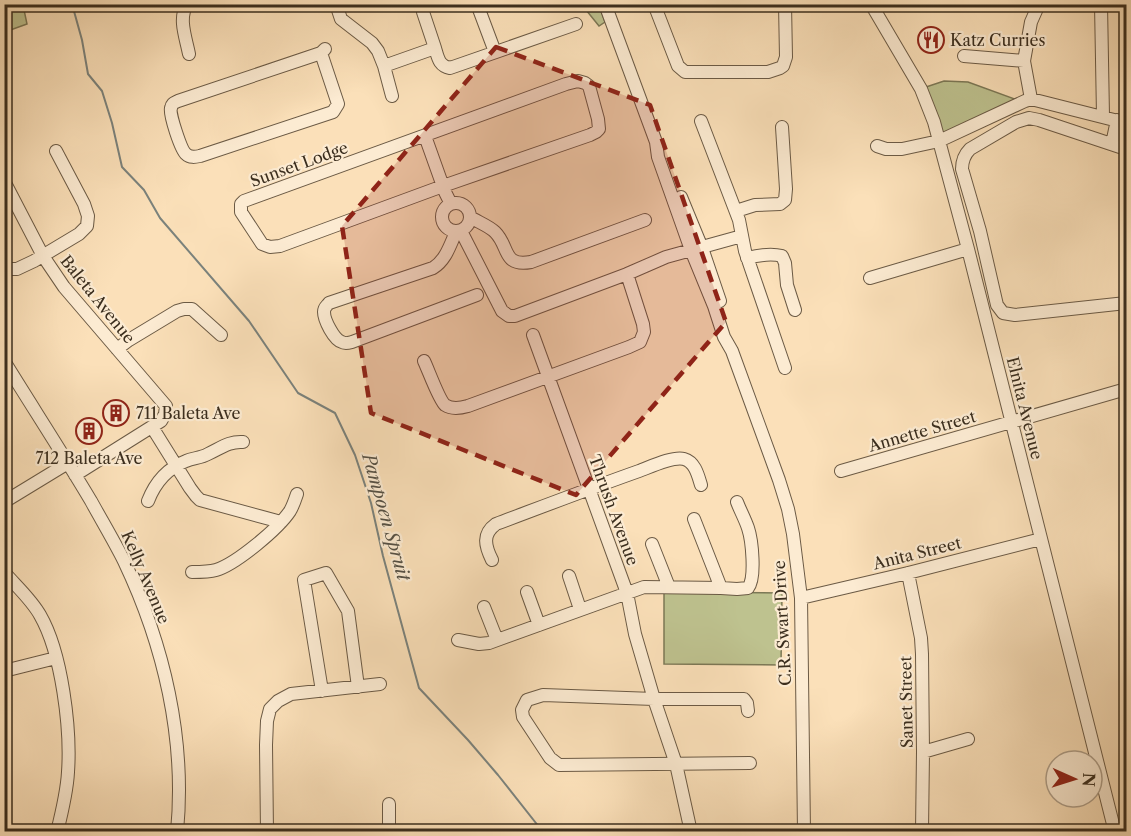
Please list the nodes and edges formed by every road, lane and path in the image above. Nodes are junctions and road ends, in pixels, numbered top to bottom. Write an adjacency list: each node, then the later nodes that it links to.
1 (187, 4): 15 (street)
2 (336, 4): 18 (street)
3 (477, 4): 14 (street)
4 (605, 4): 39 (street, C.R. Swart Drive)
5 (654, 4): 6 (street)
6 (785, 4)
7 (871, 4): 26 (street, Elnita Avenue)
8 (1039, 4): 17 (street)
9 (1101, 4): 21 (street)
10 (423, 12): 12 (street)
11 (576, 24): 14 (street)
12 (435, 48): 14 (street); 18 (street)
13 (323, 51): 13 (street)
14 (495, 52)
15 (189, 54)
16 (964, 56): 17 (street)
17 (1023, 61): 20 (street)
18 (384, 66): 19 (street)
19 (392, 96)
20 (1031, 99): 21 (street); 26 (street)
21 (1103, 116): 23 (street)
22 (701, 121): 34 (street)
23 (1122, 122): 27 (street)
24 (782, 127): 34 (street)
25 (425, 136): 32 (street); 32 (street, Sunset Lodge); 32 (street, Sunset Lodge)
26 (939, 141): 28 (street); 40 (street, Elnita Avenue)
27 (1112, 144): 29 (street); 47 (street)
28 (877, 146)
29 (1126, 149)
30 (56, 151): 41 (street)
31 (4, 181): 41 (street, Baleta Avenue)
32 (443, 186): 33 (street)
33 (451, 204): 35 (street); 37 (street)
34 (736, 211): 38 (street)
35 (470, 217): 36 (street); 37 (street)
36 (645, 220)
37 (458, 231): 44 (street); 46 (street)
38 (742, 236): 39 (street); 42 (street)
39 (697, 249): 44 (street); 83 (street, C.R. Swart Drive)
40 (968, 249): 45 (street); 57 (street, Elnita Avenue)
41 (43, 256): 43 (street); 51 (street, Baleta Avenue)
42 (747, 258): 48 (street); 54 (street)
43 (4, 269)
44 (627, 274): 55 (street)
45 (870, 278)
46 (477, 296)
47 (1126, 303)
48 (795, 310)
49 (221, 334): 51 (street)
50 (533, 335): 55 (street, Thrush Avenue)
51 (117, 349): 58 (street, Baleta Avenue)
52 (4, 361): 60 (street, Kelly Avenue)
53 (424, 361): 55 (street)
54 (785, 368)
55 (548, 376): 65 (street, Thrush Avenue)
56 (1126, 389): 57 (street, Annette Street)
57 (1011, 423): 62 (street, Annette Street); 72 (street, Elnita Avenue)
58 (152, 427): 61 (street); 63 (street)
59 (243, 442): 61 (street)
60 (68, 463): 63 (street, Kelly Avenue); 68 (street)
61 (176, 466): 67 (street); 71 (street)
62 (841, 471)
63 (75, 475): 102 (street, Kelly Avenue)
64 (702, 485): 65 (street)
65 (588, 489): 74 (street); 82 (street, Thrush Avenue)
66 (297, 494): 71 (street)
67 (148, 501)
68 (4, 502)
69 (737, 502): 80 (street)
70 (694, 519): 80 (street)
71 (281, 522): 76 (street)
72 (1041, 539): 77 (street, Anita Street); 108 (street, Elnita Avenue)
73 (652, 544): 79 (street)
74 (492, 560)
75 (4, 572): 89 (street)
76 (192, 572)
77 (908, 573): 83 (street, Anita Street); 97 (street, Sanet Street)
78 (568, 576): 85 (street)
79 (669, 587): 80 (street); 82 (street)
80 (721, 588)
81 (527, 592): 86 (street)
82 (627, 593): 85 (street); 94 (street, Thrush Avenue)
83 (801, 598): 106 (street, C.R. Swart Drive)
84 (484, 607): 88 (street)
85 (580, 609): 86 (street)
86 (539, 625): 88 (street)
87 (458, 640): 88 (street)
88 (497, 640)
89 (56, 658): 90 (street); 101 (street)
90 (4, 671)
91 (380, 684): 92 (street)
92 (358, 687): 93 (street); 93 (street)
93 (322, 691): 103 (street)
94 (654, 699): 95 (street); 99 (street, Thrush Avenue); 99 (street)
95 (748, 711)
96 (968, 739): 97 (street)
97 (923, 752): 107 (street, Sanet Street)
98 (750, 763): 99 (street)
99 (676, 764): 105 (street, Thrush Avenue)
100 (388, 804): 104 (street)
101 (57, 831)
102 (177, 831)
103 (267, 831)
104 (389, 831)
105 (691, 831)
106 (804, 831)
107 (922, 831)
108 (1115, 831)

